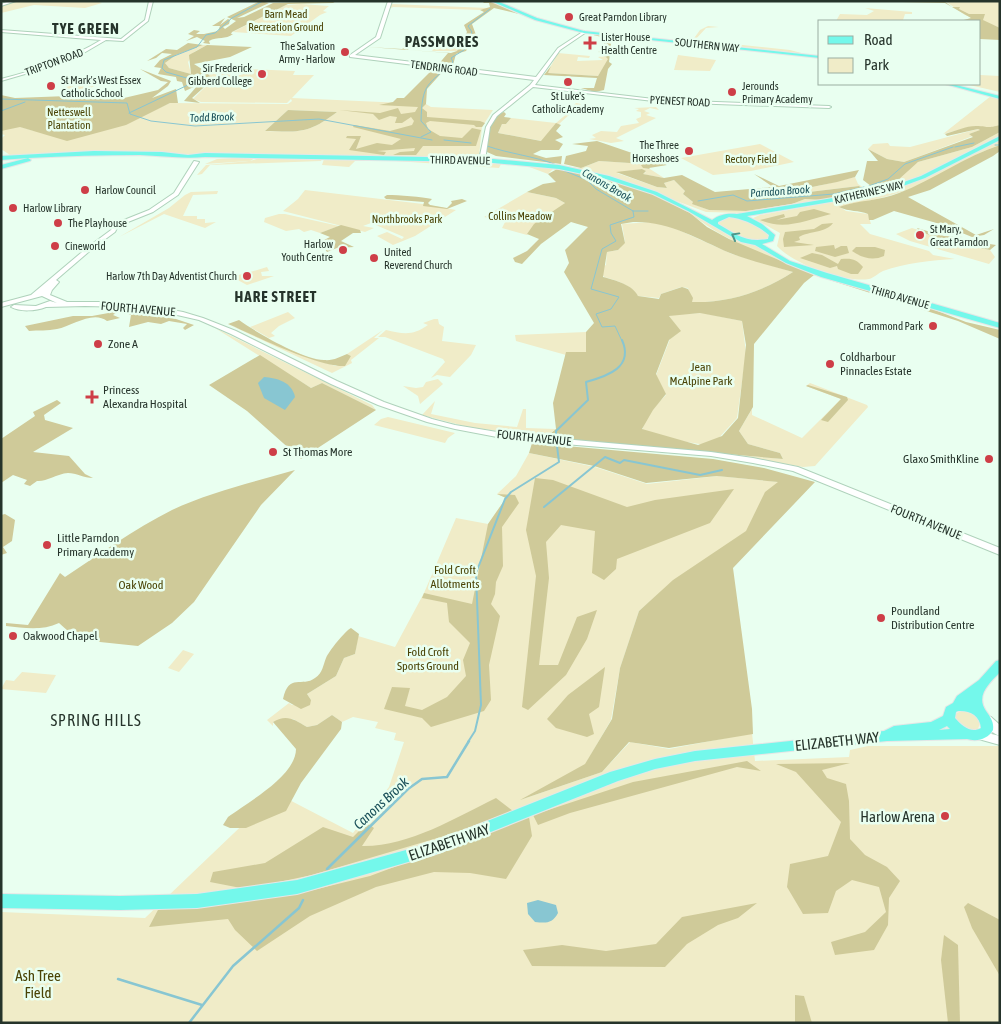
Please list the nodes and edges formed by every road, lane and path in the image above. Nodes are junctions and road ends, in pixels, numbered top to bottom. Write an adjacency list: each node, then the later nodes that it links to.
1 (14, 1): 5 (street)
2 (151, 1): 8 (street)
3 (390, 1): 10 (street, TENDRING ROAD)
4 (493, 1): 7 (main road, SOUTHERN WAY)
5 (1, 5)
6 (1, 31): 8 (street)
7 (586, 32): 9 (main road, SOUTHERN WAY); 10 (street)
8 (105, 39): 11 (street, TRIPTON ROAD)
9 (818, 57)
10 (538, 79): 13 (street)
11 (1, 80)
12 (951, 85): 14 (main road)
13 (532, 86): 15 (street, PYENEST ROAD); 19 (street)
14 (1000, 98)
15 (829, 107)
16 (1000, 138): 26 (main road, KATHERINE'S WAY)
17 (3, 157): 20 (main road)
18 (212, 158): 19 (main road, THIRD AVENUE); 21 (main road); 22 (main road)
19 (482, 158): 25 (main road, THIRD AVENUE)
20 (19, 160): 21 (main road); 23 (main road)
21 (196, 160): 22 (main road); 24 (street)
22 (205, 162): 24 (street)
23 (1, 167)
24 (180, 191): 30 (street)
25 (690, 210): 27 (main road, THIRD AVENUE); 31 (main road, THIRD AVENUE)
26 (759, 212): 28 (main road, KATHERINE'S WAY); 29 (main road)
27 (724, 216): 28 (main road, THIRD AVENUE); 31 (main road)
28 (735, 216): 29 (main road)
29 (750, 220): 32 (main road, THIRD AVENUE)
30 (124, 224): 35 (street); 36 (street)
31 (715, 226): 33 (main road, THIRD AVENUE, one-way to 31)
32 (771, 240): 33 (main road); 34 (main road, THIRD AVENUE)
33 (756, 244): 34 (main road, THIRD AVENUE)
34 (801, 266): 41 (main road, THIRD AVENUE)
35 (34, 296): 36 (street); 37 (street)
36 (50, 297): 38 (street); 39 (street, FOURTH AVENUE)
37 (25, 304): 38 (street, FOURTH AVENUE); 40 (street)
38 (46, 305): 39 (street, FOURTH AVENUE)
39 (74, 305): 42 (street, FOURTH AVENUE)
40 (1, 306)
41 (1000, 326)
42 (1000, 552)
43 (1000, 664): 44 (main road)
44 (978, 687): 45 (main road); 46 (main road)
45 (957, 706): 46 (main road); 47 (main road)
46 (983, 716): 48 (street); 49 (main road)
47 (949, 719): 49 (main road); 50 (main road, ELIZABETH WAY)
48 (1000, 732)
49 (974, 735): 50 (main road, ELIZABETH WAY); 51 (street)
50 (887, 736): 52 (main road, ELIZABETH WAY)
51 (1000, 740)
52 (1, 902)

